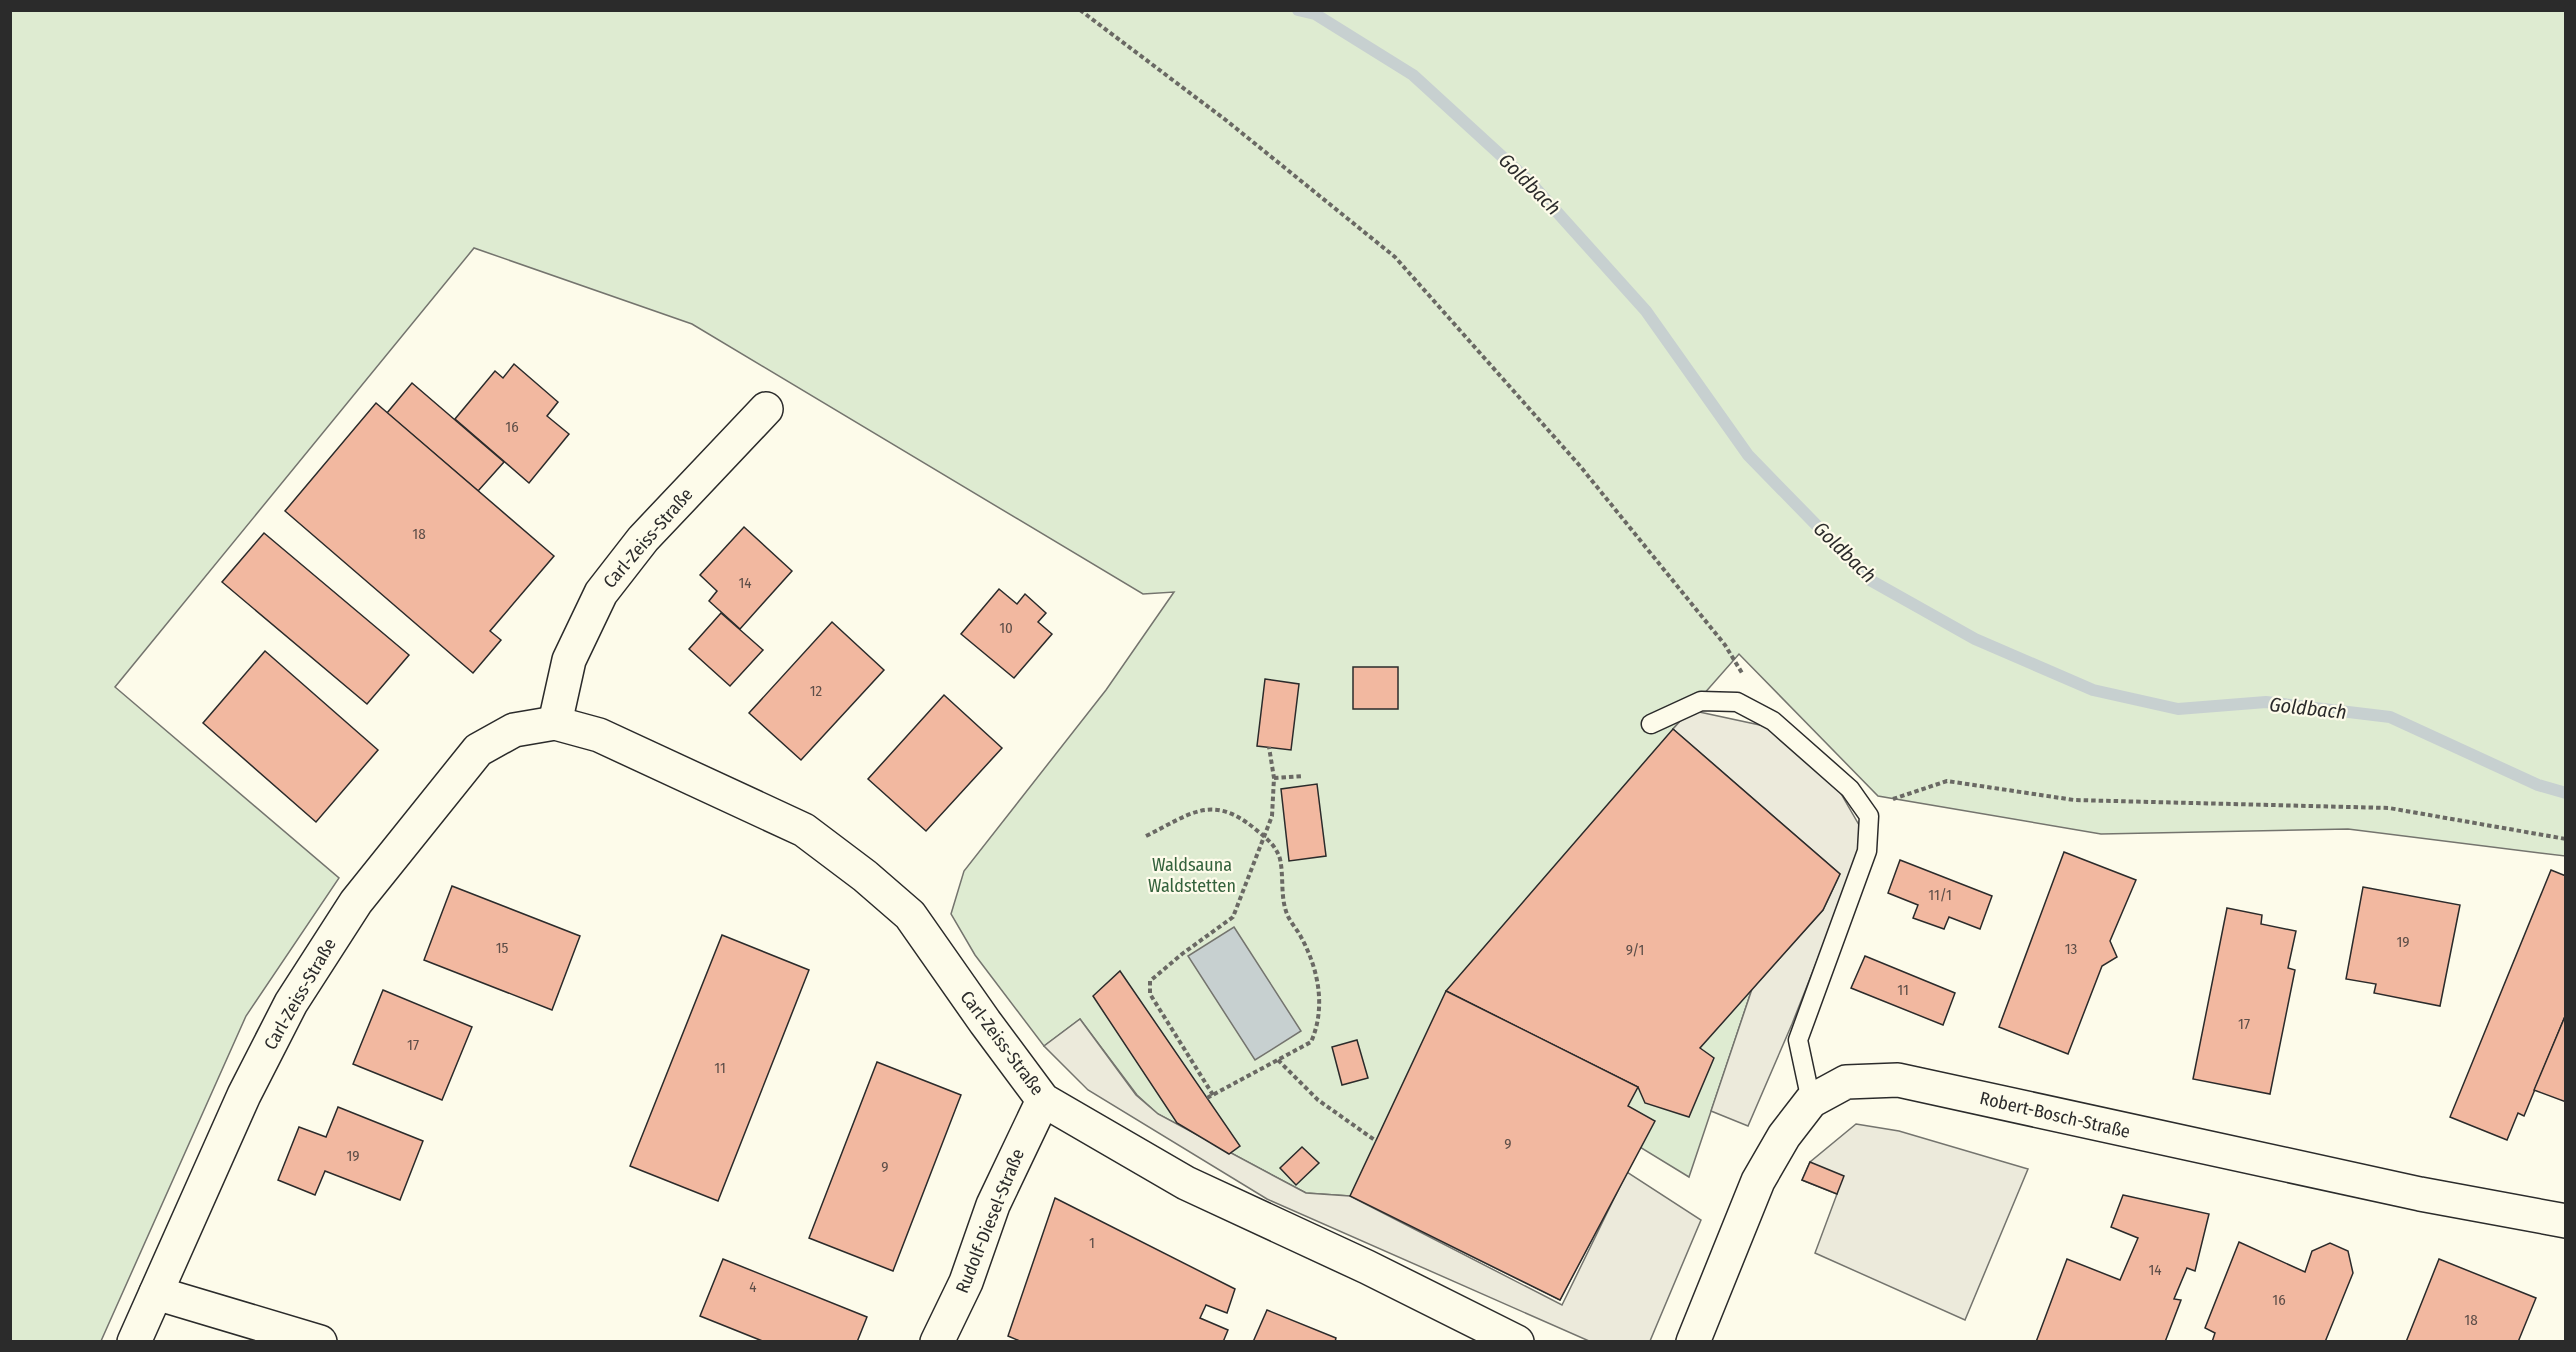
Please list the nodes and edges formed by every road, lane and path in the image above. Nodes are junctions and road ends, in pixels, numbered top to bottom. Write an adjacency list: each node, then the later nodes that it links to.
1 (1080, 10): 3 (path)
2 (765, 409): 4 (street, Carl-Zeiss-Straße)
3 (1743, 674)
4 (555, 723): 16 (street, Carl-Zeiss-Straße); 20 (street, Carl-Zeiss-Straße)
5 (1651, 724): 9 (lane)
6 (1269, 747): 8 (path)
7 (1303, 776): 8 (path)
8 (1274, 778): 11 (path)
9 (1850, 789): 12 (path); 17 (lane)
10 (1146, 836): 11 (path)
11 (1265, 836): 13 (path); 14 (path)
12 (2565, 840)
13 (1278, 1060): 14 (path); 18 (path)
14 (1213, 1095): 15 (path)
15 (1207, 1098)
16 (1043, 1100): 23 (street, Rudolf-Diesel-Straße); 24 (street, Carl-Zeiss-Straße)
17 (1811, 1101): 19 (street, Robert-Bosch-Straße); 25 (street, Robert-Bosch-Straße)
18 (1376, 1142)
19 (2565, 1221)
20 (156, 1293): 21 (street, Carl-Zeiss-Straße); 22 (street)
21 (134, 1341)
22 (320, 1341)
23 (937, 1341)
24 (1516, 1341)
25 (1693, 1341)

